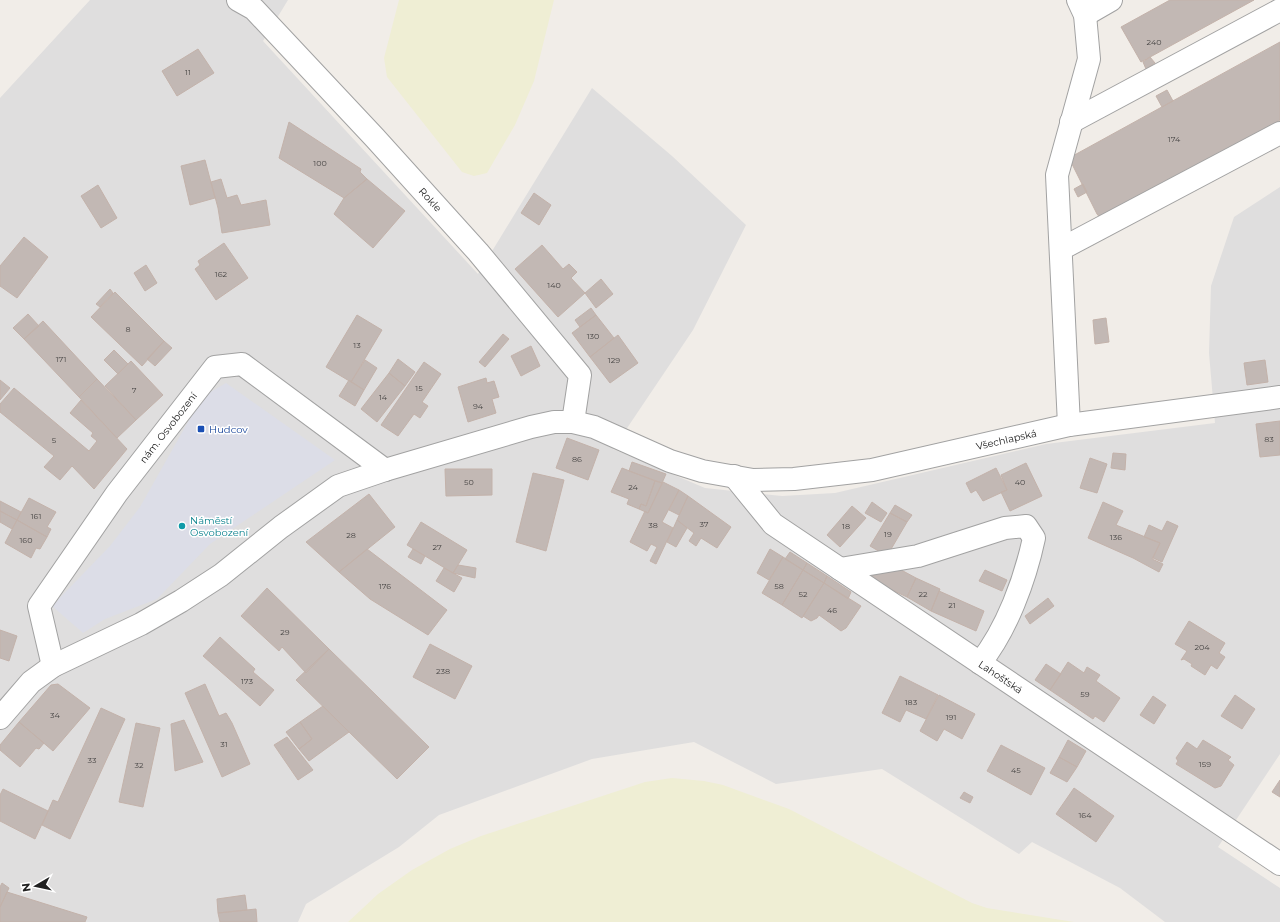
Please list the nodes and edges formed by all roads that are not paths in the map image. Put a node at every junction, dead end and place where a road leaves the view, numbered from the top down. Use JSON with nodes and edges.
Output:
{"nodes":[{"id":1,"x":238,"y":0,"type":"edge"},
{"id":2,"x":1112,"y":0,"type":"edge"},
{"id":3,"x":1081,"y":7,"type":"edge"},
{"id":4,"x":1280,"y":10,"type":"edge"},
{"id":5,"x":1071,"y":122,"type":"junction"},
{"id":6,"x":1280,"y":132,"type":"edge"},
{"id":7,"x":1062,"y":249,"type":"junction"},
{"id":8,"x":1280,"y":397,"type":"edge"},
{"id":9,"x":573,"y":422,"type":"junction"},
{"id":10,"x":1069,"y":425,"type":"junction"},
{"id":11,"x":385,"y":470,"type":"junction"},
{"id":12,"x":734,"y":476,"type":"junction"},
{"id":13,"x":840,"y":569,"type":"junction"},
{"id":14,"x":980,"y":663,"type":"junction"},
{"id":15,"x":53,"y":666,"type":"junction"},
{"id":16,"x":0,"y":718,"type":"edge"},
{"id":17,"x":1280,"y":864,"type":"edge"}],
"edges":[{"from":1,"to":9,"type":"street","name":"Rokle"},
{"from":2,"to":3,"type":"street"},
{"from":3,"to":5,"type":"street"},
{"from":4,"to":5,"type":"street"},
{"from":5,"to":7,"type":"street"},
{"from":6,"to":7,"type":"street"},
{"from":7,"to":10,"type":"street"},
{"from":8,"to":10,"type":"street","name":"Všechlapská"},
{"from":9,"to":11,"type":"street","name":"Všechlapská"},
{"from":9,"to":12,"type":"street","name":"Všechlapská"},
{"from":10,"to":12,"type":"street","name":"Všechlapská"},
{"from":11,"to":15,"type":"street","name":"Všechlapská"},
{"from":11,"to":15,"type":"street","name":"nám. Osvobození"},
{"from":12,"to":13,"type":"street","name":"Lahošťská"},
{"from":13,"to":14,"type":"street","name":"Lahošťská"},
{"from":13,"to":14,"type":"street"},
{"from":14,"to":17,"type":"street","name":"Lahošťská"},
{"from":15,"to":16,"type":"street","name":"Všechlapská"}]}
